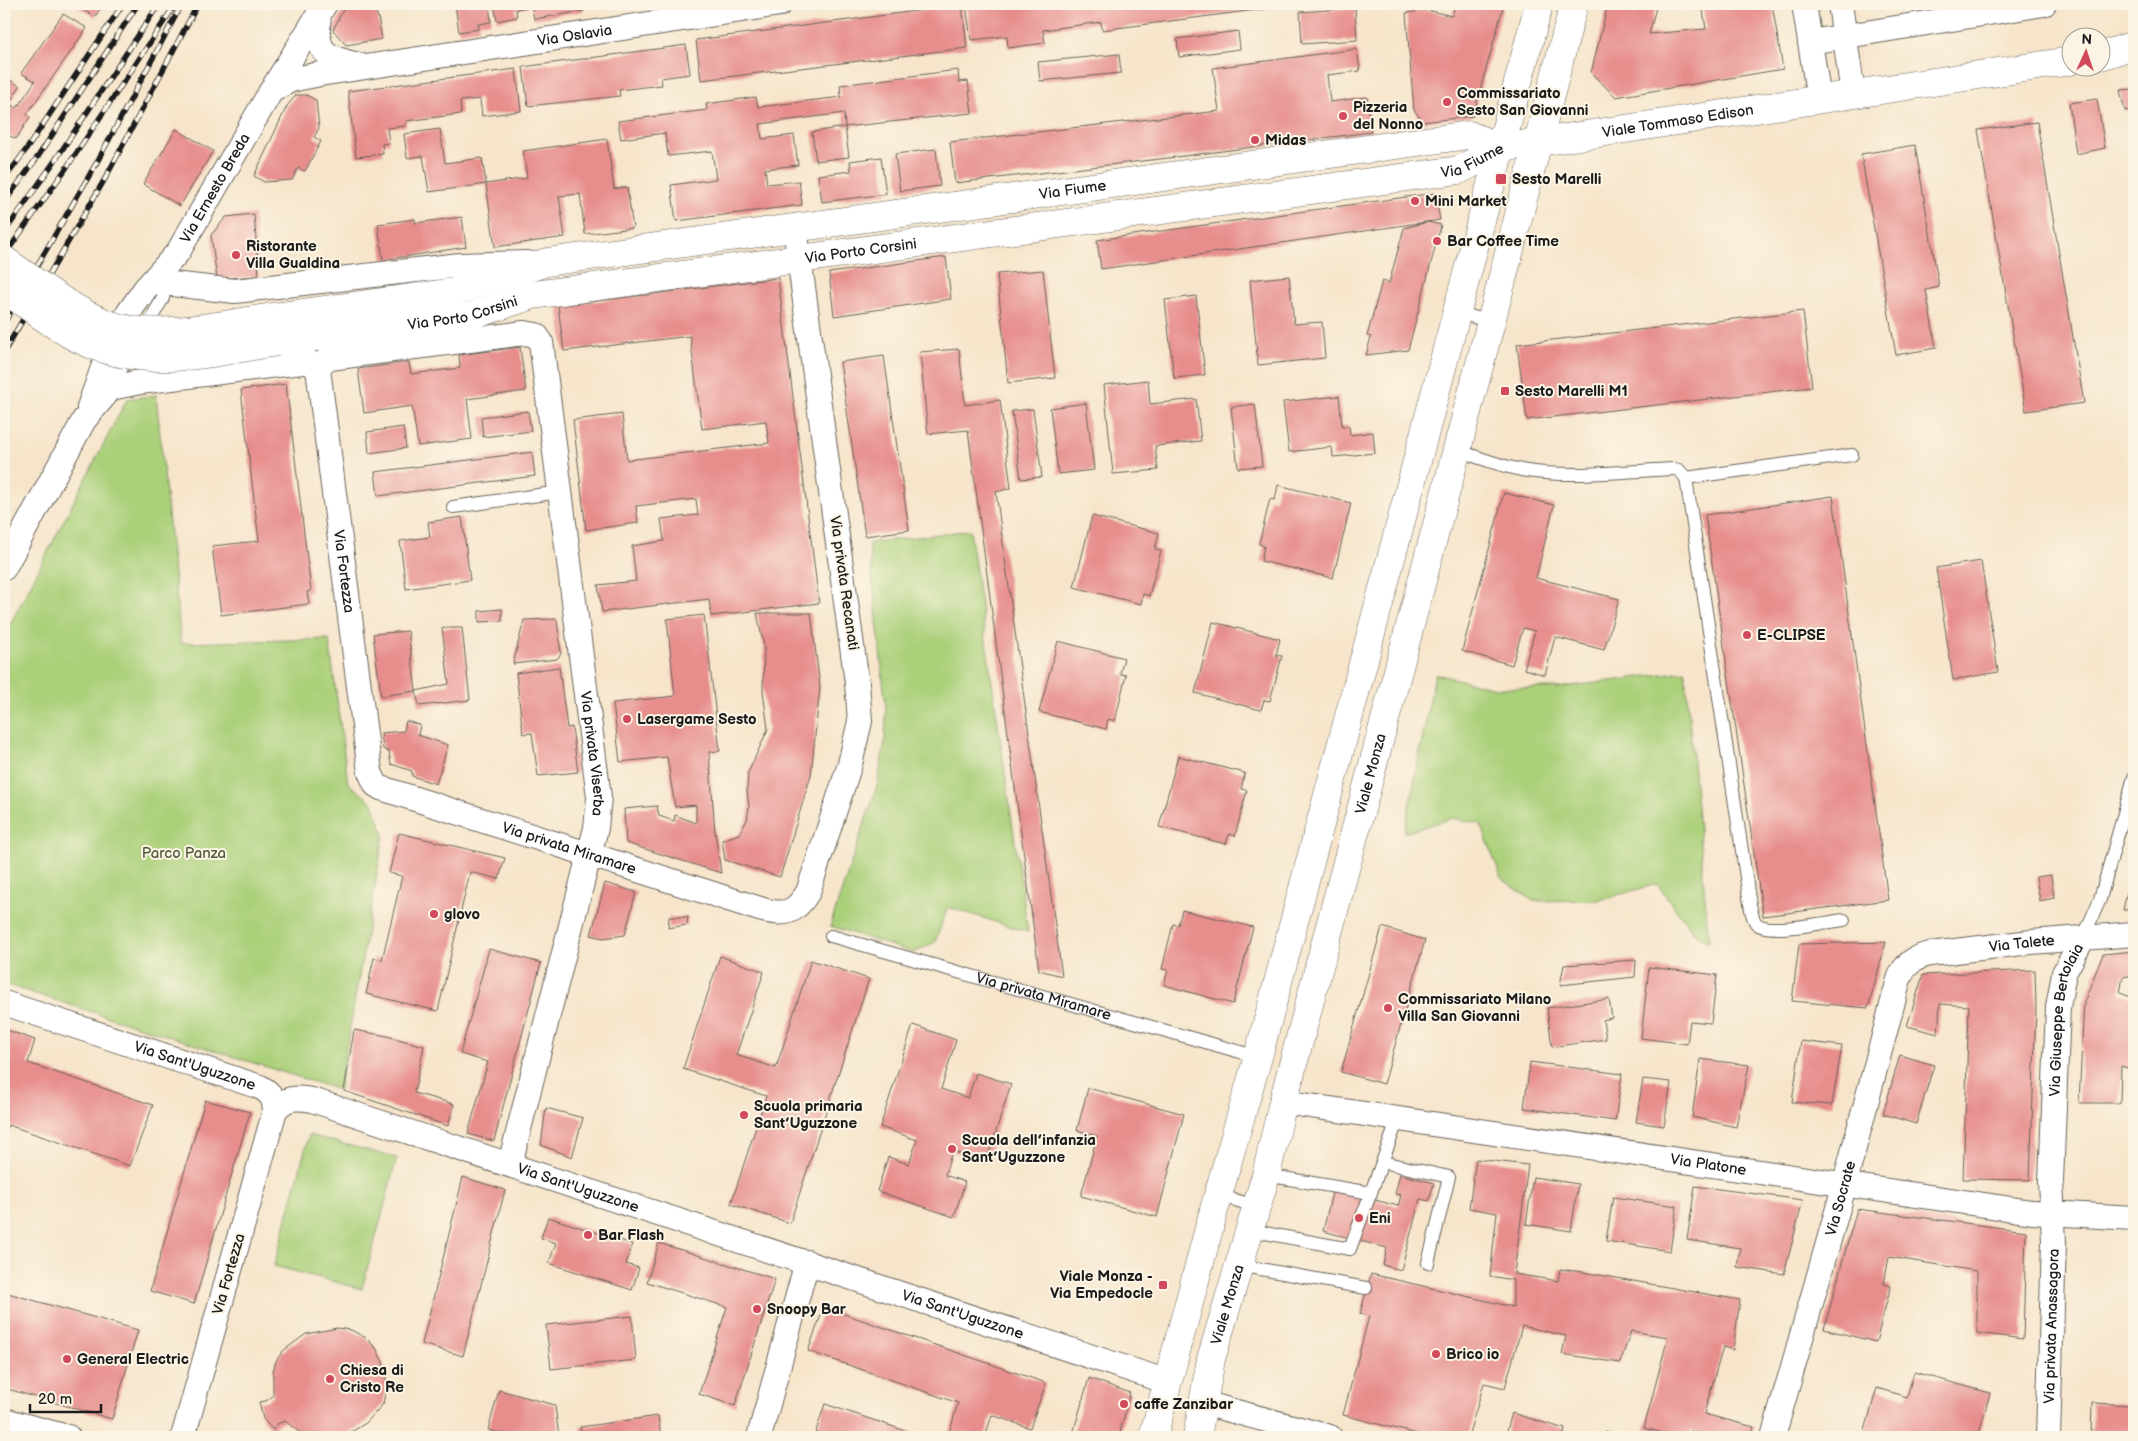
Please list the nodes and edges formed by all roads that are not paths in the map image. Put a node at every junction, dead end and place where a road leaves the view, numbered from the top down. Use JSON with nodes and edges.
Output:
{"nodes":[{"id":1,"x":780,"y":4,"type":"edge"},
{"id":2,"x":1539,"y":4,"type":"edge"},
{"id":3,"x":1574,"y":4,"type":"edge"},
{"id":4,"x":1804,"y":4,"type":"edge"},
{"id":5,"x":1840,"y":4,"type":"edge"},
{"id":6,"x":2044,"y":4,"type":"edge"},
{"id":7,"x":322,"y":9,"type":"edge"},
{"id":8,"x":1844,"y":36,"type":"junction"},
{"id":9,"x":1810,"y":42,"type":"junction"},
{"id":10,"x":2134,"y":45,"type":"edge"},
{"id":11,"x":2134,"y":52,"type":"edge"},
{"id":12,"x":2110,"y":53,"type":"edge"},
{"id":13,"x":2110,"y":55,"type":"edge"},
{"id":14,"x":2060,"y":63,"type":"edge"},
{"id":15,"x":369,"y":67,"type":"junction"},
{"id":16,"x":271,"y":90,"type":"junction"},
{"id":17,"x":1853,"y":94,"type":"junction"},
{"id":18,"x":1819,"y":99,"type":"junction"},
{"id":19,"x":1537,"y":143,"type":"junction"},
{"id":20,"x":1500,"y":148,"type":"junction"},
{"id":21,"x":1215,"y":170,"type":"junction"},
{"id":22,"x":1219,"y":202,"type":"junction"},
{"id":23,"x":935,"y":209,"type":"joint"},
{"id":24,"x":795,"y":228,"type":"junction"},
{"id":25,"x":935,"y":241,"type":"joint"},
{"id":26,"x":799,"y":259,"type":"junction"},
{"id":27,"x":4,"y":260,"type":"edge"},
{"id":28,"x":547,"y":262,"type":"junction"},
{"id":29,"x":160,"y":282,"type":"junction"},
{"id":30,"x":4,"y":289,"type":"edge"},
{"id":31,"x":1456,"y":312,"type":"junction"},
{"id":32,"x":127,"y":315,"type":"dead end"},
{"id":33,"x":152,"y":317,"type":"dead end"},
{"id":34,"x":275,"y":330,"type":"junction"},
{"id":35,"x":1489,"y":331,"type":"junction"},
{"id":36,"x":536,"y":335,"type":"joint"},
{"id":37,"x":318,"y":369,"type":"junction"},
{"id":38,"x":1457,"y":450,"type":"junction"},
{"id":39,"x":1852,"y":456,"type":"dead end"},
{"id":40,"x":1686,"y":478,"type":"junction"},
{"id":41,"x":560,"y":492,"type":"junction"},
{"id":42,"x":453,"y":507,"type":"dead end"},
{"id":43,"x":4,"y":568,"type":"edge"},
{"id":44,"x":370,"y":772,"type":"joint"},
{"id":45,"x":2134,"y":777,"type":"edge"},
{"id":46,"x":588,"y":853,"type":"junction"},
{"id":47,"x":776,"y":913,"type":"joint"},
{"id":48,"x":1844,"y":920,"type":"dead end"},
{"id":49,"x":2134,"y":934,"type":"edge"},
{"id":50,"x":831,"y":936,"type":"dead end"},
{"id":51,"x":2082,"y":938,"type":"junction"},
{"id":52,"x":1910,"y":962,"type":"joint"},
{"id":53,"x":4,"y":1003,"type":"edge"},
{"id":54,"x":1258,"y":1057,"type":"junction"},
{"id":55,"x":1283,"y":1102,"type":"junction"},
{"id":56,"x":275,"y":1110,"type":"junction"},
{"id":57,"x":1398,"y":1119,"type":"junction"},
{"id":58,"x":1382,"y":1162,"type":"junction"},
{"id":59,"x":510,"y":1164,"type":"junction"},
{"id":60,"x":1266,"y":1175,"type":"junction"},
{"id":61,"x":1844,"y":1185,"type":"junction"},
{"id":62,"x":1371,"y":1193,"type":"junction"},
{"id":63,"x":1218,"y":1195,"type":"junction"},
{"id":64,"x":2052,"y":1214,"type":"junction"},
{"id":65,"x":1252,"y":1218,"type":"junction"},
{"id":66,"x":2134,"y":1218,"type":"edge"},
{"id":67,"x":807,"y":1262,"type":"junction"},
{"id":68,"x":1428,"y":1263,"type":"dead end"},
{"id":69,"x":1238,"y":1265,"type":"junction"},
{"id":70,"x":1366,"y":1288,"type":"dead end"},
{"id":71,"x":1168,"y":1382,"type":"junction"},
{"id":72,"x":1203,"y":1403,"type":"junction"},
{"id":73,"x":4,"y":1420,"type":"edge"},
{"id":74,"x":68,"y":1437,"type":"edge"},
{"id":75,"x":183,"y":1437,"type":"edge"},
{"id":76,"x":759,"y":1437,"type":"edge"},
{"id":77,"x":1153,"y":1437,"type":"edge"},
{"id":78,"x":1197,"y":1437,"type":"edge"},
{"id":79,"x":1330,"y":1437,"type":"edge"},
{"id":80,"x":1773,"y":1437,"type":"edge"},
{"id":81,"x":2048,"y":1437,"type":"edge"}],
"edges":[{"from":1,"to":15,"type":"street","name":"Via Oslavia"},
{"from":2,"to":20,"type":"street"},
{"from":3,"to":19,"type":"street","name":"Viale Monza"},
{"from":4,"to":9,"type":"street"},
{"from":5,"to":8,"type":"street"},
{"from":6,"to":8,"type":"street"},
{"from":7,"to":15,"type":"street","name":"Via Oslavia"},
{"from":7,"to":16,"type":"street","name":"Via Ernesto Breda"},
{"from":8,"to":9,"type":"street"},
{"from":8,"to":17,"type":"street"},
{"from":9,"to":18,"type":"street"},
{"from":10,"to":12,"type":"street"},
{"from":11,"to":13,"type":"street"},
{"from":14,"to":17,"type":"street","name":"Viale Tommaso Edison"},
{"from":15,"to":16,"type":"street","name":"Via Oslavia"},
{"from":16,"to":29,"type":"street","name":"Via Ernesto Breda"},
{"from":17,"to":18,"type":"street","name":"Viale Tommaso Edison"},
{"from":18,"to":19,"type":"street","name":"Viale Tommaso Edison"},
{"from":19,"to":20,"type":"street","name":"Viale Tommaso Edison"},
{"from":19,"to":35,"type":"street","name":"Viale Monza"},
{"from":20,"to":21,"type":"street","name":"Via Fiume"},
{"from":20,"to":22,"type":"street","name":"Via Fiume"},
{"from":20,"to":31,"type":"street"},
{"from":21,"to":22,"type":"lane"},
{"from":21,"to":23,"type":"street","name":"Via Fiume"},
{"from":22,"to":25,"type":"street","name":"Via Fiume"},
{"from":23,"to":24,"type":"street","name":"Via Porto Corsini"},
{"from":24,"to":26,"type":"street","name":"Via privata Recanati"},
{"from":24,"to":28,"type":"street","name":"Via Porto Corsini"},
{"from":25,"to":26,"type":"street","name":"Via Porto Corsini"},
{"from":26,"to":34,"type":"street","name":"Via Porto Corsini"},
{"from":26,"to":47,"type":"street","name":"Via privata Recanati"},
{"from":27,"to":34,"type":"street","name":"Via Porto Corsini","bridge":true},
{"from":28,"to":29,"type":"street","name":"Via Porto Corsini"},
{"from":28,"to":34,"type":"street","name":"Via Porto Corsini"},
{"from":29,"to":32,"type":"street","name":"Via Ernesto Breda"},
{"from":29,"to":33,"type":"lane","name":"Via Ernesto Breda"},
{"from":30,"to":34,"type":"street","name":"Via Porto Corsini","bridge":true},
{"from":31,"to":35,"type":"lane"},
{"from":31,"to":54,"type":"street"},
{"from":35,"to":38,"type":"street","name":"Viale Monza"},
{"from":36,"to":37,"type":"street","name":"Via Porto Corsini"},
{"from":36,"to":41,"type":"street","name":"Via privata Viserba"},
{"from":37,"to":43,"type":"street"},
{"from":37,"to":44,"type":"street","name":"Via Fortezza"},
{"from":38,"to":40,"type":"lane"},
{"from":38,"to":55,"type":"street","name":"Viale Monza"},
{"from":39,"to":40,"type":"lane"},
{"from":40,"to":48,"type":"lane"},
{"from":41,"to":42,"type":"lane"},
{"from":41,"to":46,"type":"street","name":"Via privata Viserba"},
{"from":44,"to":46,"type":"street","name":"Via privata Miramare"},
{"from":45,"to":51,"type":"lane","name":"Via Giuseppe Bertolaia"},
{"from":46,"to":47,"type":"street","name":"Via privata Miramare"},
{"from":46,"to":59,"type":"street","name":"Via privata Viserba"},
{"from":49,"to":51,"type":"street","name":"Via Talete"},
{"from":50,"to":54,"type":"lane","name":"Via privata Miramare"},
{"from":51,"to":52,"type":"street","name":"Via Talete"},
{"from":51,"to":64,"type":"street","name":"Via Giuseppe Bertolaia"},
{"from":52,"to":61,"type":"street","name":"Via Socrate"},
{"from":53,"to":56,"type":"street","name":"Via Sant'Uguzzone"},
{"from":54,"to":63,"type":"street"},
{"from":55,"to":57,"type":"street","name":"Via Platone"},
{"from":55,"to":60,"type":"street","name":"Viale Monza"},
{"from":56,"to":59,"type":"street","name":"Via Sant'Uguzzone"},
{"from":56,"to":75,"type":"street","name":"Via Fortezza"},
{"from":57,"to":58,"type":"lane"},
{"from":57,"to":61,"type":"street","name":"Via Platone"},
{"from":58,"to":62,"type":"lane"},
{"from":58,"to":68,"type":"lane"},
{"from":59,"to":67,"type":"street","name":"Via Sant'Uguzzone"},
{"from":60,"to":62,"type":"lane"},
{"from":60,"to":65,"type":"street","name":"Viale Monza"},
{"from":61,"to":64,"type":"street","name":"Via Platone"},
{"from":61,"to":80,"type":"street","name":"Via Socrate"},
{"from":62,"to":65,"type":"lane"},
{"from":63,"to":65,"type":"lane"},
{"from":63,"to":71,"type":"street"},
{"from":64,"to":66,"type":"street","name":"Via Platone"},
{"from":64,"to":81,"type":"street","name":"Via privata Anassagora"},
{"from":65,"to":69,"type":"street","name":"Viale Monza"},
{"from":67,"to":71,"type":"street","name":"Via Sant'Uguzzone"},
{"from":67,"to":76,"type":"street"},
{"from":69,"to":70,"type":"lane"},
{"from":69,"to":72,"type":"street","name":"Viale Monza"},
{"from":71,"to":72,"type":"street"},
{"from":71,"to":77,"type":"street"},
{"from":72,"to":78,"type":"street","name":"Viale Monza"},
{"from":72,"to":79,"type":"street"},
{"from":73,"to":74,"type":"street"}]}
